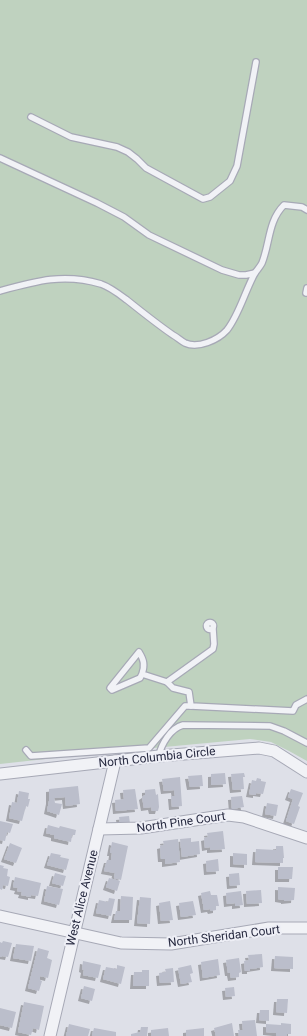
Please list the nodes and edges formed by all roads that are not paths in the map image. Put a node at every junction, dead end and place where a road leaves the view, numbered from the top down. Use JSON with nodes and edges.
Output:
{"nodes":[{"id":1,"x":256,"y":62,"type":"dead end"},
{"id":2,"x":31,"y":117,"type":"dead end"},
{"id":3,"x":0,"y":158,"type":"edge"},
{"id":4,"x":307,"y":210,"type":"edge"},
{"id":5,"x":255,"y":273,"type":"junction"},
{"id":6,"x":0,"y":291,"type":"edge"},
{"id":7,"x":213,"y":630,"type":"dead end"},
{"id":8,"x":142,"y":674,"type":"junction"},
{"id":9,"x":167,"y":682,"type":"junction"},
{"id":10,"x":307,"y":699,"type":"edge"},
{"id":11,"x":191,"y":706,"type":"junction"},
{"id":12,"x":307,"y":742,"type":"edge"},
{"id":13,"x":26,"y":750,"type":"dead end"},
{"id":14,"x":159,"y":756,"type":"junction"},
{"id":15,"x":114,"y":761,"type":"junction"},
{"id":16,"x":307,"y":772,"type":"edge"},
{"id":17,"x":0,"y":774,"type":"edge"},
{"id":18,"x":99,"y":828,"type":"junction"},
{"id":19,"x":307,"y":838,"type":"edge"},
{"id":20,"x":0,"y":916,"type":"edge"},
{"id":21,"x":307,"y":928,"type":"edge"},
{"id":22,"x":73,"y":933,"type":"junction"},
{"id":23,"x":50,"y":1036,"type":"edge"}],
"edges":[{"from":1,"to":2,"type":"lane"},
{"from":3,"to":5,"type":"lane"},
{"from":4,"to":5,"type":"lane"},
{"from":5,"to":6,"type":"lane"},
{"from":7,"to":9,"type":"lane"},
{"from":8,"to":8,"type":"lane"},
{"from":8,"to":9,"type":"lane"},
{"from":9,"to":11,"type":"lane"},
{"from":10,"to":11,"type":"lane"},
{"from":11,"to":13,"type":"lane"},
{"from":12,"to":14,"type":"lane"},
{"from":14,"to":15,"type":"street","name":"North Columbia Circle"},
{"from":14,"to":16,"type":"street","name":"North Columbia Circle"},
{"from":15,"to":17,"type":"street","name":"North Columbia Circle"},
{"from":15,"to":18,"type":"street","name":"West Alice Avenue"},
{"from":18,"to":19,"type":"street","name":"North Pine Court"},
{"from":18,"to":22,"type":"street","name":"West Alice Avenue"},
{"from":20,"to":22,"type":"street","name":"North Sheridan Court"},
{"from":21,"to":22,"type":"street","name":"North Sheridan Court"},
{"from":22,"to":23,"type":"street","name":"West Alice Avenue"}]}
